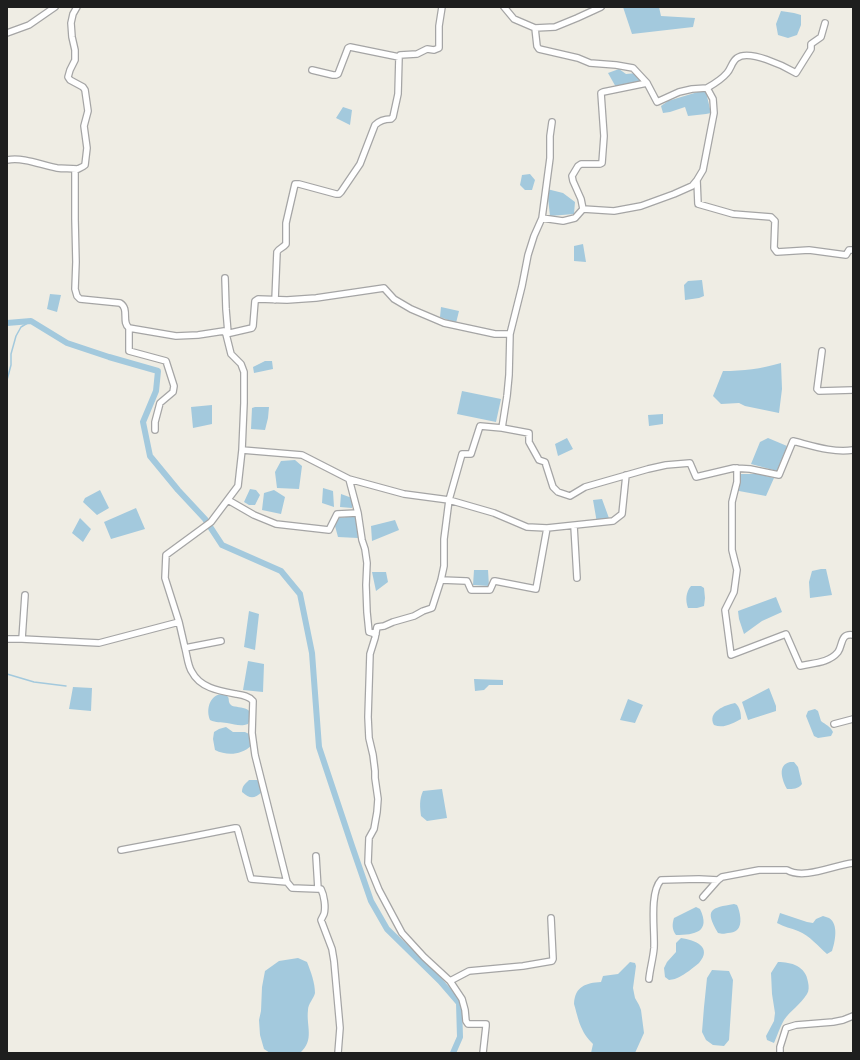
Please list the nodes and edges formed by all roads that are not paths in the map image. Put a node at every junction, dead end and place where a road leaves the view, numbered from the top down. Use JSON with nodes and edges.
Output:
{"nodes":[{"id":1,"x":55,"y":7,"type":"edge"},
{"id":2,"x":77,"y":7,"type":"edge"},
{"id":3,"x":442,"y":7,"type":"edge"},
{"id":4,"x":504,"y":7,"type":"edge"},
{"id":5,"x":601,"y":7,"type":"edge"},
{"id":6,"x":825,"y":23,"type":"dead end"},
{"id":7,"x":535,"y":28,"type":"junction"},
{"id":8,"x":7,"y":33,"type":"edge"},
{"id":9,"x":399,"y":57,"type":"junction"},
{"id":10,"x":312,"y":70,"type":"dead end"},
{"id":11,"x":648,"y":83,"type":"junction"},
{"id":12,"x":707,"y":88,"type":"junction"},
{"id":13,"x":552,"y":122,"type":"dead end"},
{"id":14,"x":7,"y":160,"type":"edge"},
{"id":15,"x":77,"y":169,"type":"junction"},
{"id":16,"x":697,"y":180,"type":"junction"},
{"id":17,"x":583,"y":209,"type":"junction"},
{"id":18,"x":542,"y":218,"type":"junction"},
{"id":19,"x":853,"y":250,"type":"edge"},
{"id":20,"x":226,"y":278,"type":"dead end"},
{"id":21,"x":275,"y":300,"type":"junction"},
{"id":22,"x":129,"y":328,"type":"junction"},
{"id":23,"x":227,"y":334,"type":"junction"},
{"id":24,"x":510,"y":334,"type":"junction"},
{"id":25,"x":822,"y":351,"type":"dead end"},
{"id":26,"x":853,"y":390,"type":"edge"},
{"id":27,"x":502,"y":428,"type":"junction"},
{"id":28,"x":155,"y":430,"type":"dead end"},
{"id":29,"x":242,"y":450,"type":"junction"},
{"id":30,"x":853,"y":450,"type":"edge"},
{"id":31,"x":738,"y":468,"type":"junction"},
{"id":32,"x":626,"y":476,"type":"junction"},
{"id":33,"x":349,"y":479,"type":"junction"},
{"id":34,"x":228,"y":500,"type":"junction"},
{"id":35,"x":449,"y":500,"type":"junction"},
{"id":36,"x":358,"y":513,"type":"junction"},
{"id":37,"x":574,"y":526,"type":"junction"},
{"id":38,"x":548,"y":528,"type":"junction"},
{"id":39,"x":577,"y":578,"type":"dead end"},
{"id":40,"x":441,"y":580,"type":"junction"},
{"id":41,"x":25,"y":595,"type":"dead end"},
{"id":42,"x":179,"y":622,"type":"junction"},
{"id":43,"x":376,"y":634,"type":"junction"},
{"id":44,"x":853,"y":635,"type":"edge"},
{"id":45,"x":7,"y":639,"type":"edge"},
{"id":46,"x":22,"y":639,"type":"junction"},
{"id":47,"x":221,"y":641,"type":"dead end"},
{"id":48,"x":185,"y":648,"type":"junction"},
{"id":49,"x":853,"y":719,"type":"edge"},
{"id":50,"x":834,"y":724,"type":"dead end"},
{"id":51,"x":121,"y":850,"type":"dead end"},
{"id":52,"x":316,"y":856,"type":"dead end"},
{"id":53,"x":853,"y":863,"type":"edge"},
{"id":54,"x":718,"y":880,"type":"junction"},
{"id":55,"x":287,"y":882,"type":"junction"},
{"id":56,"x":318,"y":888,"type":"junction"},
{"id":57,"x":704,"y":897,"type":"dead end"},
{"id":58,"x":551,"y":918,"type":"dead end"},
{"id":59,"x":649,"y":979,"type":"dead end"},
{"id":60,"x":450,"y":981,"type":"junction"},
{"id":61,"x":853,"y":1016,"type":"edge"},
{"id":62,"x":338,"y":1053,"type":"edge"},
{"id":63,"x":483,"y":1053,"type":"edge"},
{"id":64,"x":780,"y":1053,"type":"edge"}],
"edges":[{"from":1,"to":8,"type":"street"},
{"from":2,"to":15,"type":"street"},
{"from":3,"to":9,"type":"street"},
{"from":4,"to":7,"type":"street"},
{"from":5,"to":7,"type":"street"},
{"from":6,"to":12,"type":"street"},
{"from":7,"to":11,"type":"street"},
{"from":9,"to":10,"type":"street"},
{"from":9,"to":21,"type":"street"},
{"from":11,"to":12,"type":"street"},
{"from":11,"to":17,"type":"street"},
{"from":12,"to":16,"type":"street"},
{"from":13,"to":18,"type":"street"},
{"from":14,"to":15,"type":"street"},
{"from":15,"to":22,"type":"street"},
{"from":16,"to":17,"type":"street"},
{"from":16,"to":19,"type":"street"},
{"from":17,"to":18,"type":"street"},
{"from":18,"to":24,"type":"street"},
{"from":20,"to":23,"type":"street"},
{"from":21,"to":23,"type":"street"},
{"from":21,"to":24,"type":"street"},
{"from":22,"to":23,"type":"street"},
{"from":22,"to":28,"type":"street"},
{"from":23,"to":29,"type":"street"},
{"from":24,"to":27,"type":"street"},
{"from":25,"to":26,"type":"street"},
{"from":27,"to":32,"type":"street"},
{"from":27,"to":35,"type":"street"},
{"from":29,"to":33,"type":"street"},
{"from":29,"to":34,"type":"street"},
{"from":30,"to":31,"type":"street"},
{"from":31,"to":32,"type":"street"},
{"from":31,"to":44,"type":"street"},
{"from":32,"to":37,"type":"street"},
{"from":33,"to":35,"type":"street"},
{"from":33,"to":36,"type":"street"},
{"from":34,"to":36,"type":"street"},
{"from":34,"to":42,"type":"street"},
{"from":35,"to":38,"type":"street"},
{"from":35,"to":40,"type":"street"},
{"from":36,"to":43,"type":"street"},
{"from":37,"to":38,"type":"street"},
{"from":37,"to":39,"type":"street"},
{"from":38,"to":40,"type":"street"},
{"from":40,"to":43,"type":"street"},
{"from":41,"to":46,"type":"street"},
{"from":42,"to":46,"type":"street"},
{"from":42,"to":48,"type":"street"},
{"from":43,"to":60,"type":"street"},
{"from":45,"to":46,"type":"street"},
{"from":47,"to":48,"type":"street"},
{"from":48,"to":55,"type":"street"},
{"from":49,"to":50,"type":"street"},
{"from":51,"to":55,"type":"street"},
{"from":52,"to":56,"type":"street"},
{"from":53,"to":54,"type":"street"},
{"from":54,"to":57,"type":"street"},
{"from":54,"to":59,"type":"street"},
{"from":55,"to":56,"type":"street"},
{"from":56,"to":62,"type":"street"},
{"from":58,"to":60,"type":"street"},
{"from":60,"to":63,"type":"street"},
{"from":61,"to":64,"type":"street"}]}
